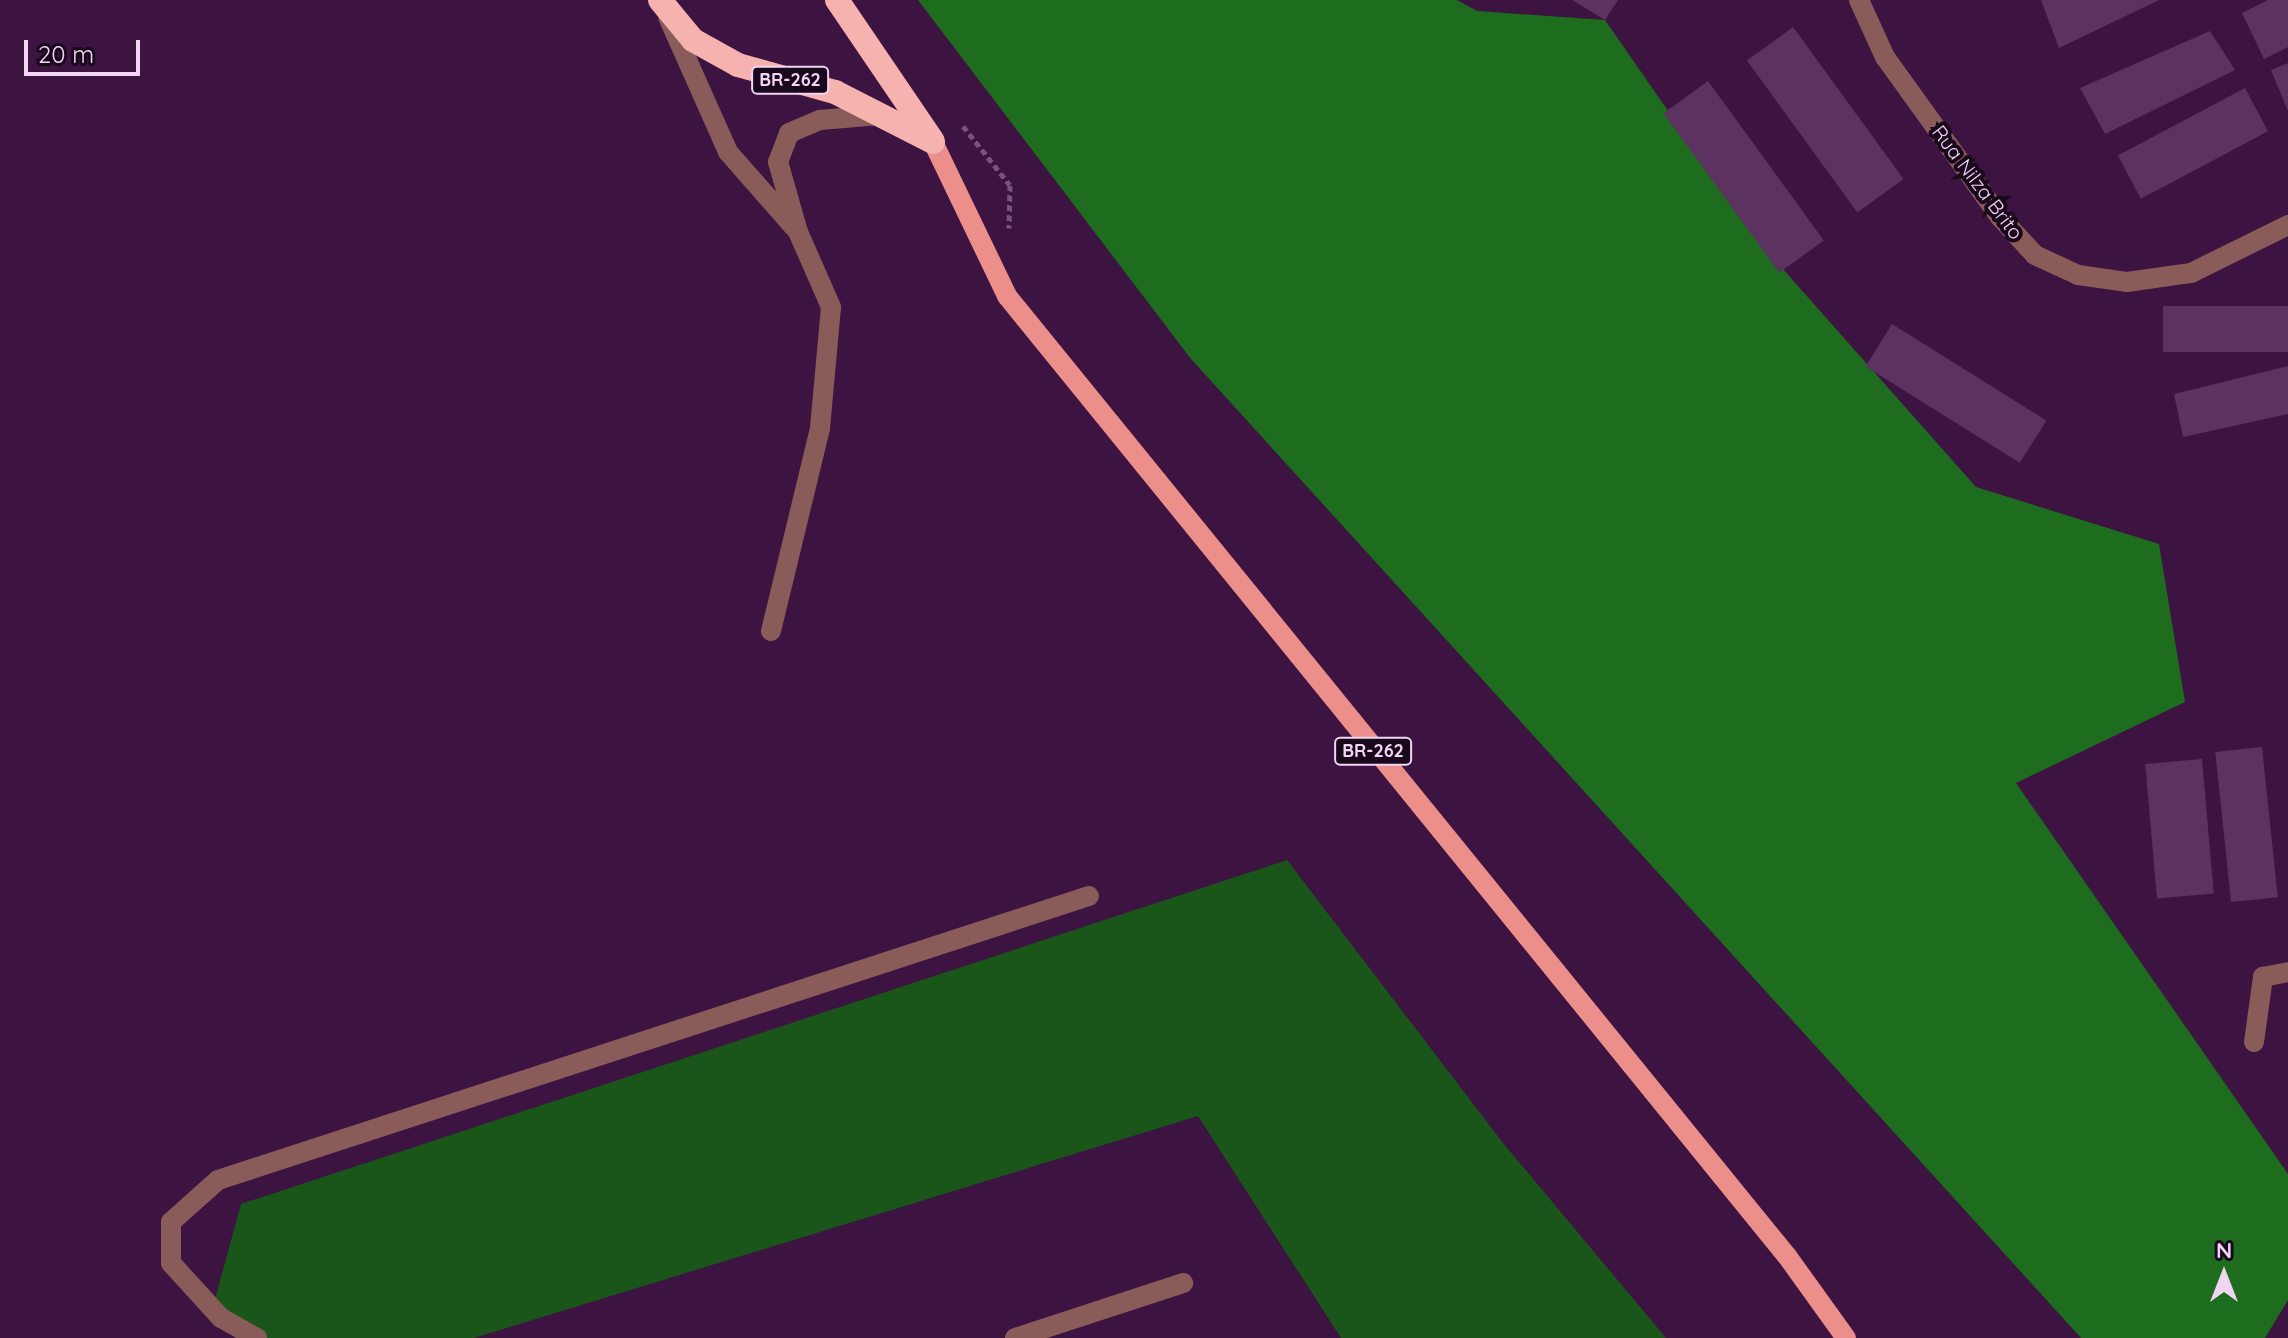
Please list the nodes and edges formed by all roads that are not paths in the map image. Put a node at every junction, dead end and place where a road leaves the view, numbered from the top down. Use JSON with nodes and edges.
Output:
{"nodes":[{"id":1,"x":837,"y":0,"type":"edge"},
{"id":2,"x":1859,"y":0,"type":"edge"},
{"id":3,"x":660,"y":1,"type":"edge"},
{"id":4,"x":880,"y":115,"type":"junction"},
{"id":5,"x":933,"y":142,"type":"junction"},
{"id":6,"x":2288,"y":225,"type":"edge"},
{"id":7,"x":798,"y":232,"type":"junction"},
{"id":8,"x":771,"y":631,"type":"dead end"},
{"id":9,"x":1089,"y":896,"type":"dead end"},
{"id":10,"x":2288,"y":972,"type":"edge"},
{"id":11,"x":2254,"y":1042,"type":"dead end"},
{"id":12,"x":1183,"y":1283,"type":"dead end"},
{"id":13,"x":257,"y":1338,"type":"edge"},
{"id":14,"x":1015,"y":1338,"type":"edge"},
{"id":15,"x":1846,"y":1338,"type":"edge"}],
"edges":[{"from":1,"to":5,"type":"highway","number":"BR-262"},
{"from":2,"to":6,"type":"street","name":"Rua Nilza Brito"},
{"from":3,"to":4,"type":"highway","number":"BR-262"},
{"from":3,"to":7,"type":"street"},
{"from":4,"to":5,"type":"highway","number":"BR-262"},
{"from":4,"to":7,"type":"street"},
{"from":5,"to":15,"type":"main road","number":"BR-262"},
{"from":7,"to":8,"type":"street"},
{"from":9,"to":13,"type":"street"},
{"from":10,"to":11,"type":"street"},
{"from":12,"to":14,"type":"street"}]}
